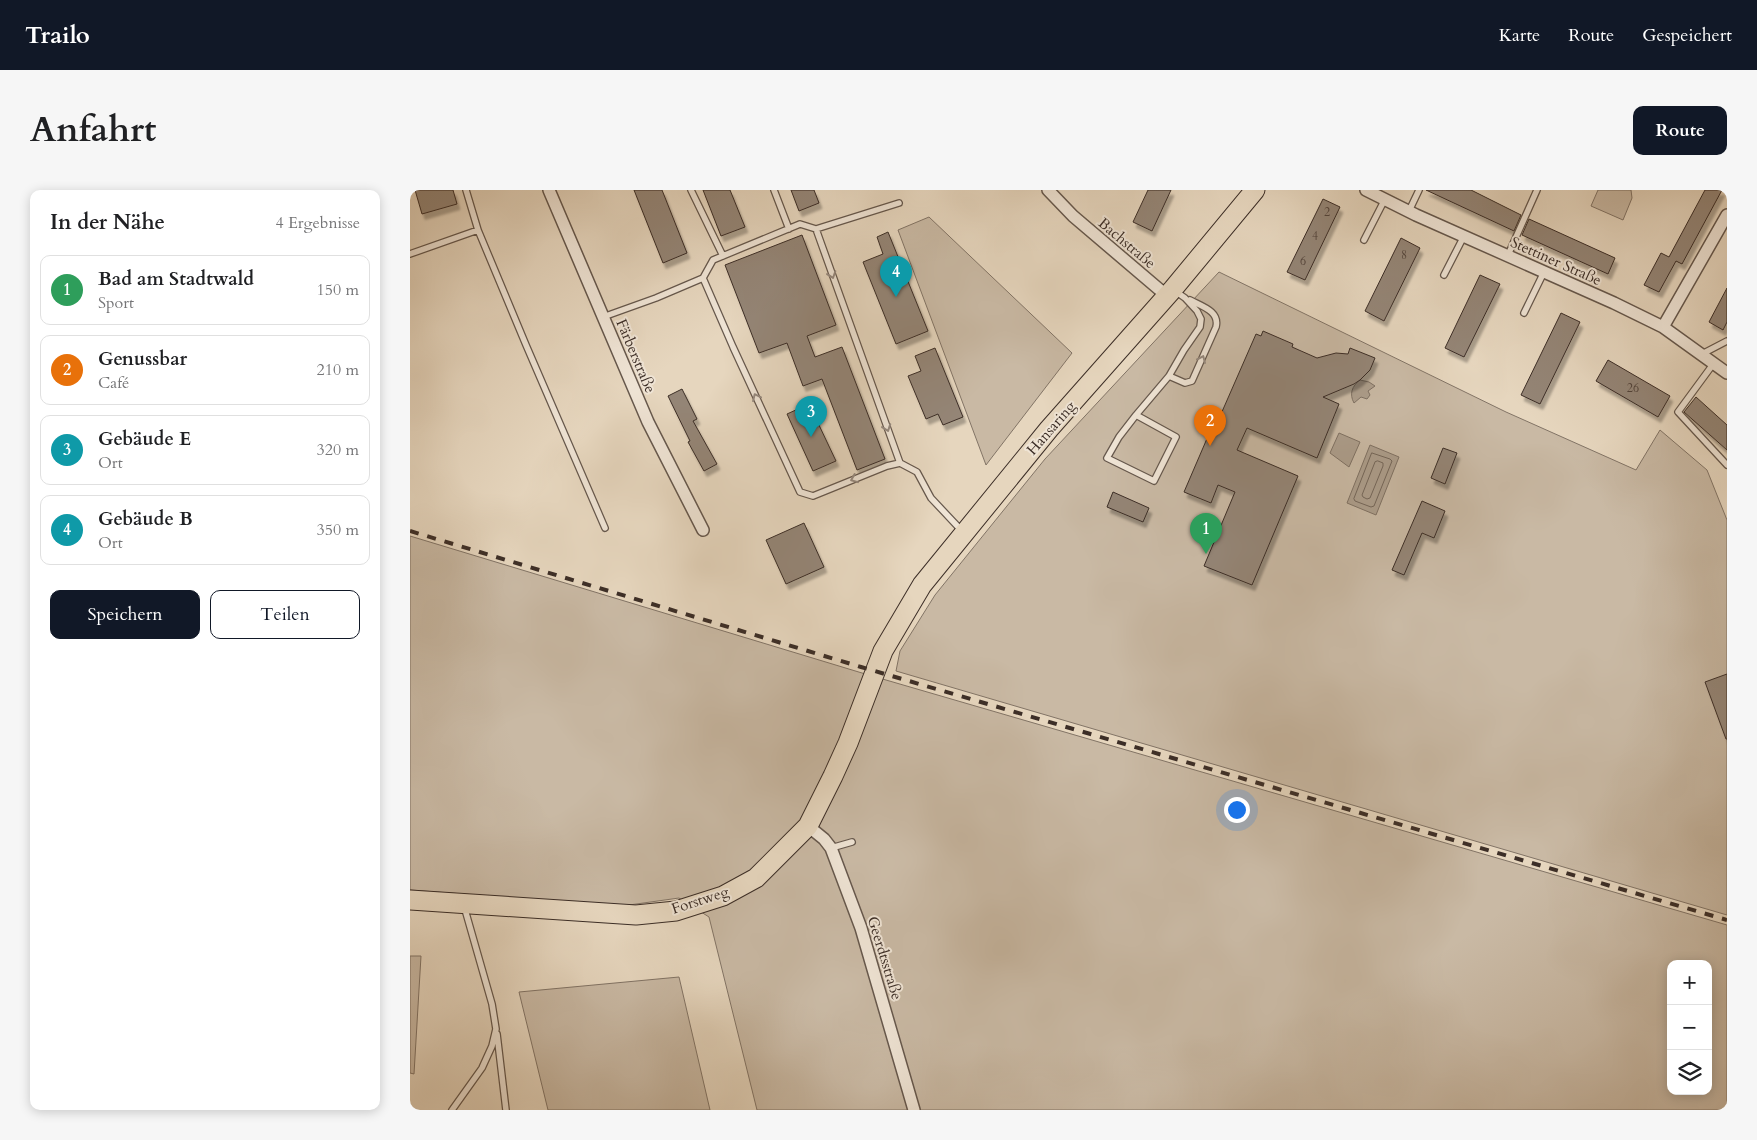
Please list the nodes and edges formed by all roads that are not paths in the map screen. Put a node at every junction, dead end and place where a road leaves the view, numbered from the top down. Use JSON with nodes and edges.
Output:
{"nodes":[{"id":1,"x":466,"y":190,"type":"edge"},
{"id":2,"x":549,"y":190,"type":"edge"},
{"id":3,"x":691,"y":190,"type":"edge"},
{"id":4,"x":774,"y":190,"type":"edge"},
{"id":5,"x":1048,"y":190,"type":"edge"},
{"id":6,"x":1255,"y":190,"type":"edge"},
{"id":7,"x":1366,"y":190,"type":"edge"},
{"id":8,"x":1419,"y":190,"type":"edge"},
{"id":9,"x":1537,"y":190,"type":"edge"},
{"id":10,"x":1385,"y":199,"type":"junction"},
{"id":11,"x":899,"y":203,"type":"dead end"},
{"id":12,"x":1409,"y":211,"type":"junction"},
{"id":13,"x":1727,"y":214,"type":"edge"},
{"id":14,"x":789,"y":229,"type":"junction"},
{"id":15,"x":816,"y":229,"type":"junction"},
{"id":16,"x":478,"y":230,"type":"junction"},
{"id":17,"x":1464,"y":236,"type":"junction"},
{"id":18,"x":1364,"y":240,"type":"dead end"},
{"id":19,"x":410,"y":254,"type":"edge"},
{"id":20,"x":722,"y":256,"type":"junction"},
{"id":21,"x":1508,"y":256,"type":"junction"},
{"id":22,"x":1544,"y":272,"type":"junction"},
{"id":23,"x":1444,"y":275,"type":"dead end"},
{"id":24,"x":703,"y":278,"type":"junction"},
{"id":25,"x":1175,"y":295,"type":"junction"},
{"id":26,"x":1524,"y":313,"type":"dead end"},
{"id":27,"x":603,"y":317,"type":"junction"},
{"id":28,"x":1663,"y":327,"type":"junction"},
{"id":29,"x":1727,"y":341,"type":"edge"},
{"id":30,"x":1702,"y":354,"type":"junction"},
{"id":31,"x":1714,"y":363,"type":"junction"},
{"id":32,"x":1727,"y":372,"type":"edge"},
{"id":33,"x":1170,"y":376,"type":"junction"},
{"id":34,"x":1136,"y":415,"type":"junction"},
{"id":35,"x":900,"y":463,"type":"junction"},
{"id":36,"x":1727,"y":465,"type":"edge"},
{"id":37,"x":605,"y":528,"type":"dead end"},
{"id":38,"x":703,"y":530,"type":"dead end"},
{"id":39,"x":964,"y":533,"type":"junction"},
{"id":40,"x":871,"y":682,"type":"joint"},
{"id":41,"x":808,"y":826,"type":"junction"},
{"id":42,"x":852,"y":842,"type":"dead end"},
{"id":43,"x":831,"y":848,"type":"junction"},
{"id":44,"x":410,"y":900,"type":"edge"},
{"id":45,"x":464,"y":904,"type":"junction"},
{"id":46,"x":496,"y":1029,"type":"junction"},
{"id":47,"x":452,"y":1110,"type":"edge"},
{"id":48,"x":506,"y":1110,"type":"edge"},
{"id":49,"x":914,"y":1110,"type":"edge"}],
"edges":[{"from":1,"to":16,"type":"lane"},
{"from":2,"to":27,"type":"street","name":"Färberstraße"},
{"from":3,"to":20,"type":"lane"},
{"from":4,"to":14,"type":"lane"},
{"from":5,"to":25,"type":"street","name":"Bachstraße"},
{"from":6,"to":25,"type":"main road","name":"Hansaring"},
{"from":7,"to":10,"type":"street","name":"Stettiner Straße"},
{"from":8,"to":12,"type":"lane"},
{"from":9,"to":21,"type":"lane"},
{"from":10,"to":12,"type":"street","name":"Stettiner Straße"},
{"from":10,"to":18,"type":"lane"},
{"from":11,"to":15,"type":"lane"},
{"from":12,"to":17,"type":"street","name":"Stettiner Straße"},
{"from":13,"to":28,"type":"street"},
{"from":14,"to":15,"type":"lane"},
{"from":14,"to":20,"type":"lane"},
{"from":15,"to":35,"type":"lane","one_way":true},
{"from":16,"to":19,"type":"lane"},
{"from":16,"to":37,"type":"lane"},
{"from":17,"to":21,"type":"street","name":"Stettiner Straße"},
{"from":17,"to":23,"type":"lane"},
{"from":20,"to":24,"type":"lane"},
{"from":21,"to":22,"type":"street","name":"Stettiner Straße"},
{"from":22,"to":26,"type":"lane"},
{"from":22,"to":28,"type":"street","name":"Stettiner Straße"},
{"from":24,"to":27,"type":"lane"},
{"from":35,"to":24,"type":"lane","one_way":true},
{"from":25,"to":33,"type":"lane"},
{"from":33,"to":25,"type":"lane","one_way":true},
{"from":25,"to":39,"type":"main road","name":"Hansaring"},
{"from":27,"to":38,"type":"street","name":"Färberstraße"},
{"from":28,"to":30,"type":"street","name":"Stettiner Straße"},
{"from":29,"to":30,"type":"lane"},
{"from":30,"to":31,"type":"street","name":"Stettiner Straße"},
{"from":31,"to":32,"type":"street","name":"Stettiner Straße"},
{"from":31,"to":36,"type":"lane"},
{"from":33,"to":34,"type":"lane"},
{"from":34,"to":34,"type":"lane"},
{"from":35,"to":39,"type":"lane"},
{"from":39,"to":40,"type":"main road","name":"Hansaring"},
{"from":40,"to":41,"type":"main road","name":"Forstweg"},
{"from":41,"to":43,"type":"street","name":"Geerdtsstraße"},
{"from":41,"to":45,"type":"main road","name":"Forstweg"},
{"from":42,"to":43,"type":"lane"},
{"from":43,"to":49,"type":"street","name":"Geerdtsstraße"},
{"from":44,"to":45,"type":"main road","name":"Forstweg"},
{"from":45,"to":46,"type":"lane"},
{"from":46,"to":47,"type":"lane"},
{"from":46,"to":48,"type":"lane"}]}
